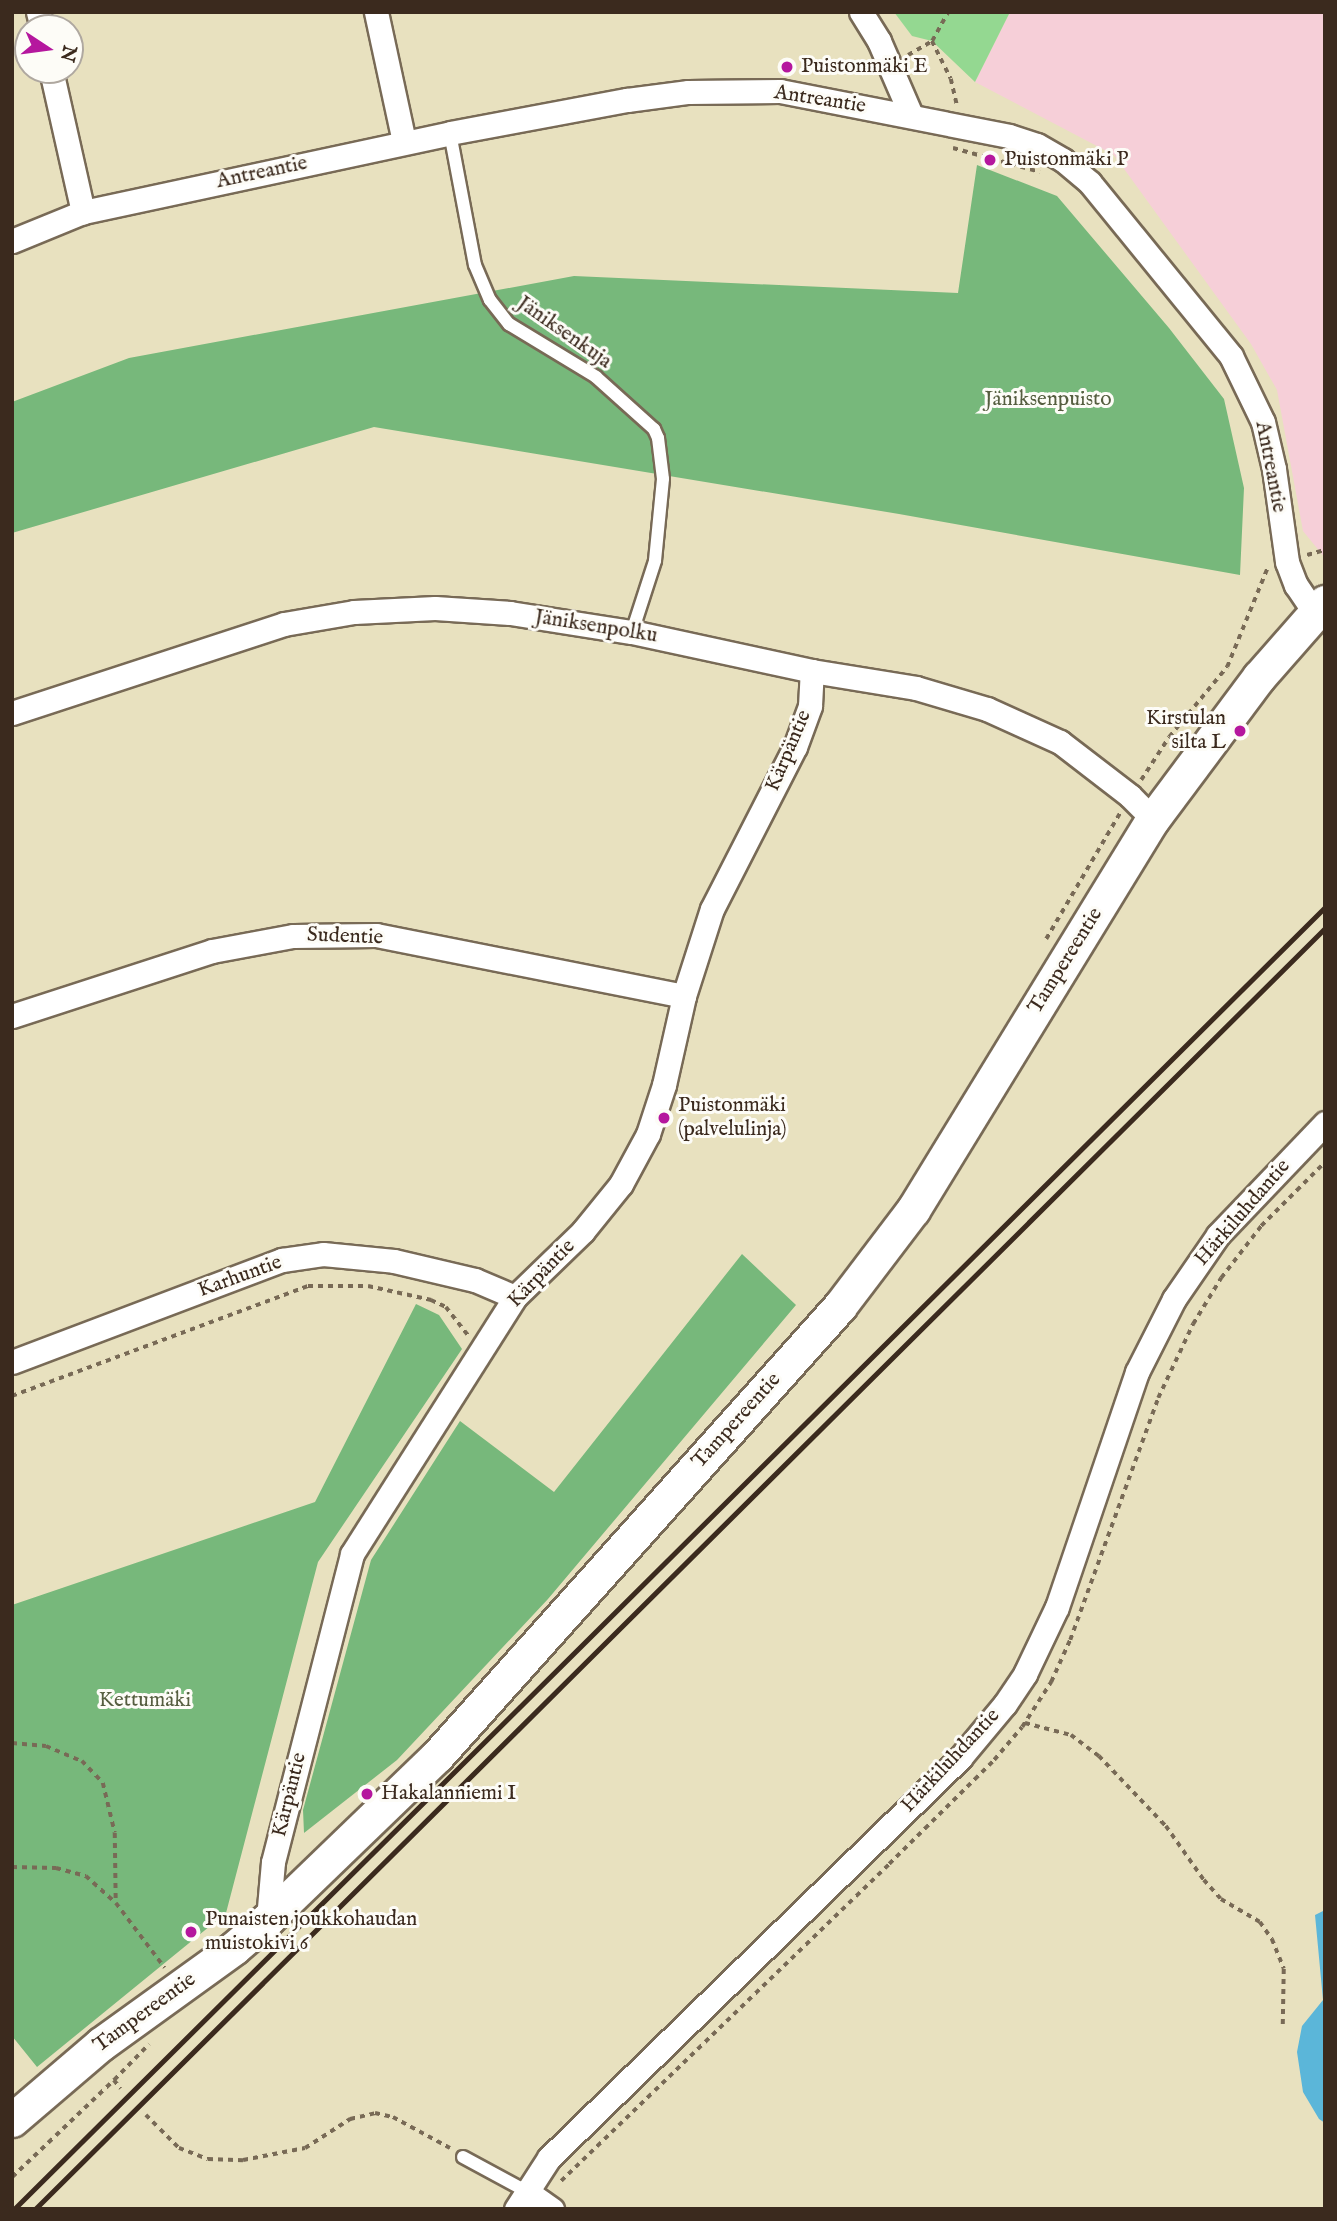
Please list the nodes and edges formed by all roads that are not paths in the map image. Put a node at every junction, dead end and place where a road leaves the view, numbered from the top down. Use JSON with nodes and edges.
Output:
{"nodes":[{"id":1,"x":376,"y":12,"type":"edge"},
{"id":2,"x":861,"y":12,"type":"edge"},
{"id":3,"x":54,"y":84,"type":"edge"},
{"id":4,"x":911,"y":115,"type":"junction"},
{"id":5,"x":450,"y":133,"type":"junction"},
{"id":6,"x":404,"y":142,"type":"junction"},
{"id":7,"x":83,"y":212,"type":"junction"},
{"id":8,"x":12,"y":241,"type":"edge"},
{"id":9,"x":1320,"y":607,"type":"edge"},
{"id":10,"x":632,"y":632,"type":"junction"},
{"id":11,"x":811,"y":671,"type":"junction"},
{"id":12,"x":12,"y":713,"type":"edge"},
{"id":13,"x":1142,"y":808,"type":"junction"},
{"id":14,"x":684,"y":996,"type":"junction"},
{"id":15,"x":12,"y":1016,"type":"edge"},
{"id":16,"x":1325,"y":1123,"type":"edge"},
{"id":17,"x":515,"y":1297,"type":"junction"},
{"id":18,"x":12,"y":1362,"type":"edge"},
{"id":19,"x":268,"y":1919,"type":"junction"},
{"id":20,"x":12,"y":2120,"type":"edge"},
{"id":21,"x":463,"y":2157,"type":"road end"},
{"id":22,"x":534,"y":2203,"type":"edge"}],
"edges":[{"from":1,"to":6,"type":"street"},
{"from":2,"to":4,"type":"street"},
{"from":3,"to":7,"type":"street"},
{"from":4,"to":5,"type":"street","name":"Antreantie"},
{"from":4,"to":9,"type":"street","name":"Antreantie"},
{"from":5,"to":6,"type":"street","name":"Antreantie"},
{"from":5,"to":10,"type":"lane","name":"Jäniksenkuja"},
{"from":6,"to":7,"type":"street","name":"Antreantie"},
{"from":7,"to":8,"type":"street","name":"Antreantie"},
{"from":9,"to":13,"type":"main road","name":"Tampereentie"},
{"from":10,"to":11,"type":"street","name":"Jäniksenpolku"},
{"from":10,"to":12,"type":"street","name":"Jäniksenpolku"},
{"from":11,"to":13,"type":"street","name":"Jäniksenpolku"},
{"from":11,"to":14,"type":"street","name":"Kärpäntie"},
{"from":13,"to":19,"type":"main road","name":"Tampereentie"},
{"from":14,"to":15,"type":"street","name":"Sudentie"},
{"from":14,"to":17,"type":"street","name":"Kärpäntie"},
{"from":16,"to":22,"type":"street","name":"Härkiluhdantie"},
{"from":17,"to":18,"type":"street","name":"Karhuntie"},
{"from":17,"to":19,"type":"street","name":"Kärpäntie"},
{"from":19,"to":20,"type":"main road","name":"Tampereentie"},
{"from":21,"to":22,"type":"lane"}]}
